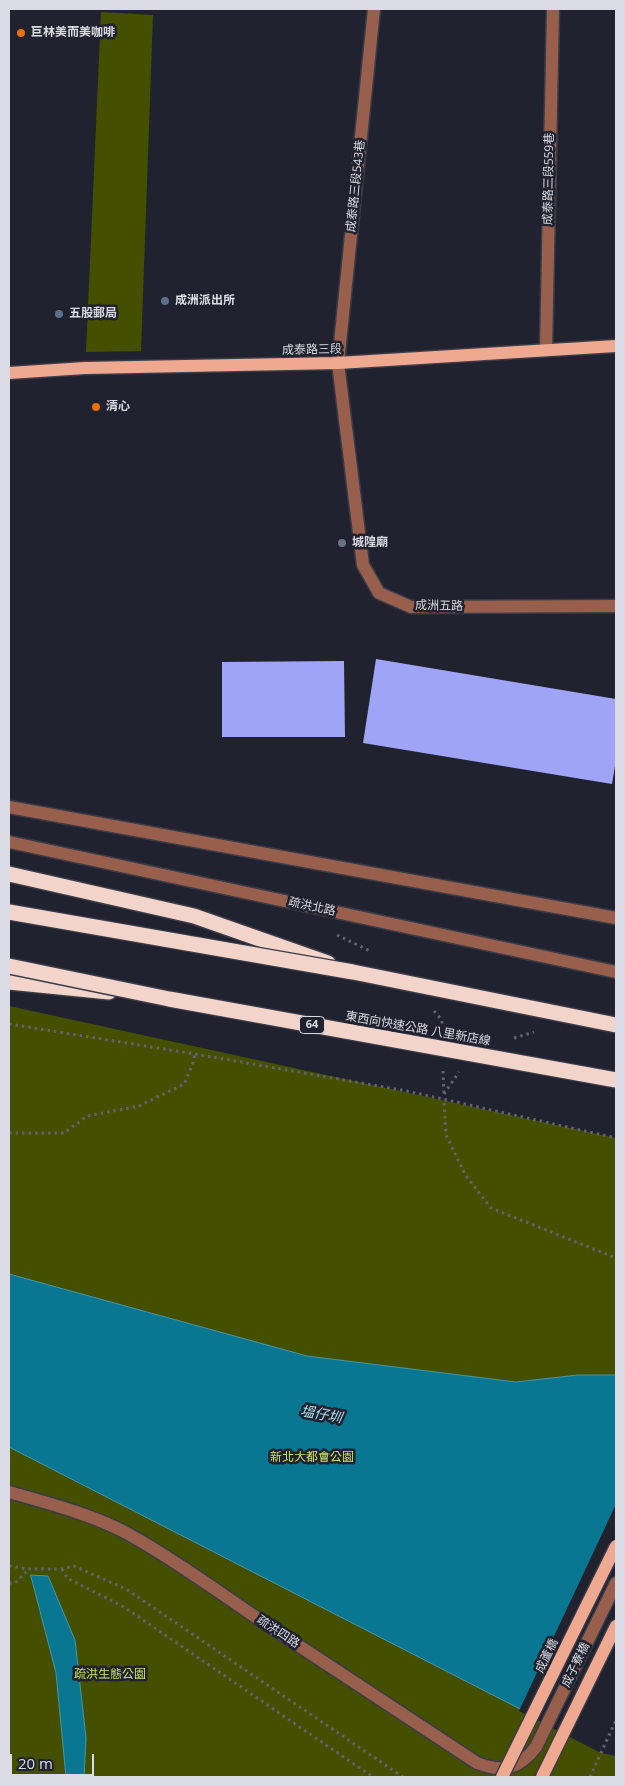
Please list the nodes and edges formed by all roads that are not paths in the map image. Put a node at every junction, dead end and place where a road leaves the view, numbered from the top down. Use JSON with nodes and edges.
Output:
{"nodes":[{"id":1,"x":374,"y":9,"type":"edge"},
{"id":2,"x":553,"y":9,"type":"edge"},
{"id":3,"x":616,"y":346,"type":"edge"},
{"id":4,"x":546,"y":350,"type":"junction"},
{"id":5,"x":338,"y":363,"type":"junction"},
{"id":6,"x":9,"y":373,"type":"edge"},
{"id":7,"x":616,"y":606,"type":"edge"},
{"id":8,"x":9,"y":807,"type":"edge"},
{"id":9,"x":9,"y":842,"type":"edge"},
{"id":10,"x":9,"y":874,"type":"edge"},
{"id":11,"x":9,"y":912,"type":"edge"},
{"id":12,"x":616,"y":918,"type":"edge"},
{"id":13,"x":9,"y":966,"type":"edge"},
{"id":14,"x":353,"y":972,"type":"junction"},
{"id":15,"x":616,"y":972,"type":"edge"},
{"id":16,"x":9,"y":982,"type":"edge"},
{"id":17,"x":170,"y":999,"type":"junction"},
{"id":18,"x":616,"y":1025,"type":"edge"},
{"id":19,"x":616,"y":1080,"type":"edge"},
{"id":20,"x":9,"y":1492,"type":"edge"},
{"id":21,"x":616,"y":1546,"type":"edge"},
{"id":22,"x":616,"y":1583,"type":"edge"},
{"id":23,"x":616,"y":1626,"type":"edge"},
{"id":24,"x":536,"y":1747,"type":"joint"},
{"id":25,"x":502,"y":1777,"type":"edge"},
{"id":26,"x":542,"y":1777,"type":"edge"}],
"edges":[{"from":1,"to":5,"type":"street","name":"成泰路三段543巷"},
{"from":2,"to":4,"type":"street","name":"成泰路三段559巷"},
{"from":3,"to":4,"type":"main road","name":"成泰路三段"},
{"from":4,"to":5,"type":"main road","name":"成泰路三段"},
{"from":5,"to":6,"type":"main road","name":"成泰路三段"},
{"from":5,"to":7,"type":"street","name":"成洲五路"},
{"from":8,"to":12,"type":"street"},
{"from":9,"to":15,"type":"street","name":"疏洪北路"},
{"from":10,"to":14,"type":"highway","bridge":true},
{"from":11,"to":14,"type":"highway","bridge":true},
{"from":13,"to":17,"type":"highway","name":"東西向快速公路 八里新店線","number":"64","bridge":true},
{"from":14,"to":18,"type":"highway","bridge":true},
{"from":16,"to":17,"type":"highway","bridge":true},
{"from":17,"to":19,"type":"highway","name":"東西向快速公路 八里新店線","number":"64","bridge":true},
{"from":20,"to":24,"type":"street","name":"疏洪四路"},
{"from":21,"to":25,"type":"main road","name":"成蘆橋","bridge":true},
{"from":22,"to":24,"type":"street","name":"成子寮橋"},
{"from":23,"to":26,"type":"main road"}]}
